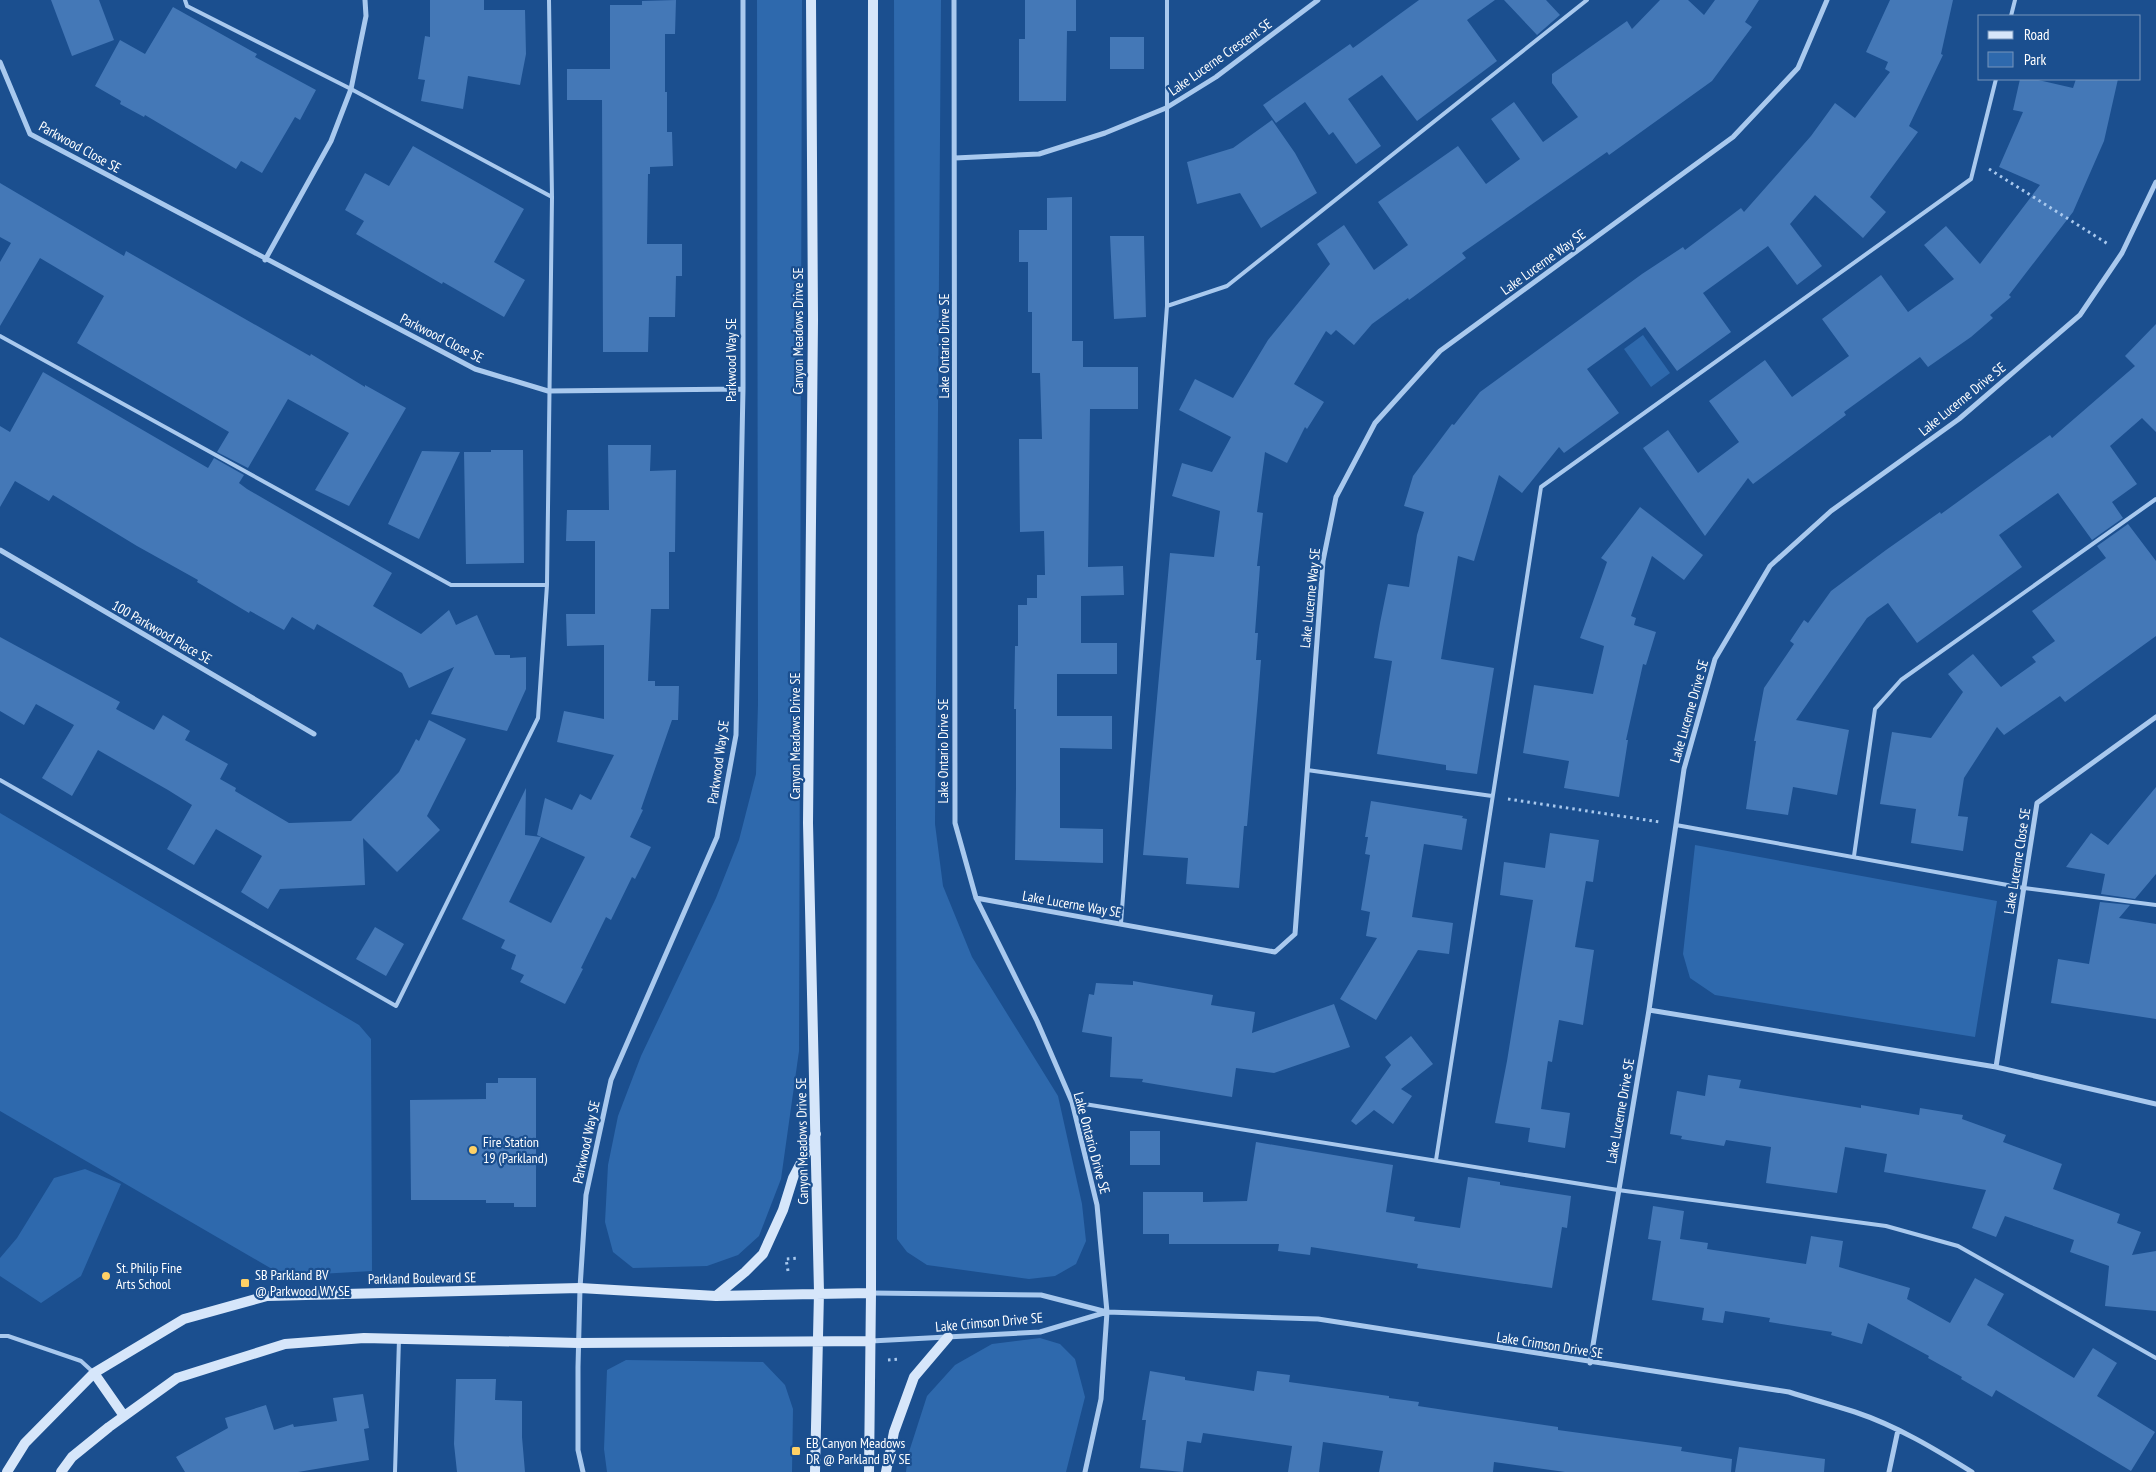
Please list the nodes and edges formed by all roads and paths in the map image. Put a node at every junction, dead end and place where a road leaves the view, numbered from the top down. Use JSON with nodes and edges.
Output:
{"nodes":[{"id":1,"x":185,"y":0,"type":"edge"},
{"id":2,"x":365,"y":0,"type":"edge"},
{"id":3,"x":549,"y":0,"type":"edge"},
{"id":4,"x":742,"y":0,"type":"edge"},
{"id":5,"x":811,"y":0,"type":"edge"},
{"id":6,"x":873,"y":0,"type":"edge"},
{"id":7,"x":954,"y":0,"type":"edge"},
{"id":8,"x":1166,"y":0,"type":"edge"},
{"id":9,"x":1318,"y":0,"type":"edge"},
{"id":10,"x":1587,"y":0,"type":"edge"},
{"id":11,"x":1827,"y":0,"type":"edge"},
{"id":12,"x":2015,"y":0,"type":"edge"},
{"id":13,"x":2011,"y":15,"type":"edge"},
{"id":14,"x":0,"y":62,"type":"edge"},
{"id":15,"x":1996,"y":80,"type":"edge"},
{"id":16,"x":351,"y":89,"type":"junction"},
{"id":17,"x":1166,"y":108,"type":"junction"},
{"id":18,"x":955,"y":158,"type":"junction"},
{"id":19,"x":1976,"y":161,"type":"junction"},
{"id":20,"x":2156,"y":182,"type":"edge"},
{"id":21,"x":552,"y":197,"type":"junction"},
{"id":22,"x":2122,"y":253,"type":"junction"},
{"id":23,"x":265,"y":260,"type":"junction"},
{"id":24,"x":1167,"y":306,"type":"junction"},
{"id":25,"x":0,"y":336,"type":"edge"},
{"id":26,"x":742,"y":389,"type":"junction"},
{"id":27,"x":548,"y":391,"type":"junction"},
{"id":28,"x":2156,"y":499,"type":"edge"},
{"id":29,"x":0,"y":550,"type":"edge"},
{"id":30,"x":547,"y":585,"type":"junction"},
{"id":31,"x":2156,"y":717,"type":"edge"},
{"id":32,"x":314,"y":734,"type":"dead end"},
{"id":33,"x":1307,"y":770,"type":"junction"},
{"id":34,"x":0,"y":780,"type":"edge"},
{"id":35,"x":1492,"y":796,"type":"junction"},
{"id":36,"x":1676,"y":825,"type":"junction"},
{"id":37,"x":1854,"y":856,"type":"junction"},
{"id":38,"x":2024,"y":888,"type":"junction"},
{"id":39,"x":976,"y":898,"type":"junction"},
{"id":40,"x":2156,"y":905,"type":"edge"},
{"id":41,"x":1121,"y":923,"type":"junction"},
{"id":42,"x":1649,"y":1010,"type":"junction"},
{"id":43,"x":1996,"y":1067,"type":"junction"},
{"id":44,"x":1072,"y":1102,"type":"junction"},
{"id":45,"x":2156,"y":1104,"type":"edge"},
{"id":46,"x":816,"y":1133,"type":"junction"},
{"id":47,"x":1436,"y":1160,"type":"junction"},
{"id":48,"x":1618,"y":1190,"type":"junction"},
{"id":49,"x":799,"y":1258,"type":"dead end"},
{"id":50,"x":788,"y":1271,"type":"dead end"},
{"id":51,"x":580,"y":1288,"type":"junction"},
{"id":52,"x":819,"y":1292,"type":"junction"},
{"id":53,"x":871,"y":1293,"type":"junction"},
{"id":54,"x":716,"y":1296,"type":"junction"},
{"id":55,"x":1107,"y":1312,"type":"junction"},
{"id":56,"x":0,"y":1336,"type":"edge"},
{"id":57,"x":948,"y":1337,"type":"junction"},
{"id":58,"x":399,"y":1338,"type":"junction"},
{"id":59,"x":871,"y":1341,"type":"junction"},
{"id":60,"x":578,"y":1343,"type":"junction"},
{"id":61,"x":817,"y":1343,"type":"junction"},
{"id":62,"x":2156,"y":1358,"type":"edge"},
{"id":63,"x":900,"y":1359,"type":"dead end"},
{"id":64,"x":888,"y":1360,"type":"dead end"},
{"id":65,"x":1590,"y":1363,"type":"junction"},
{"id":66,"x":94,"y":1373,"type":"junction"},
{"id":67,"x":124,"y":1416,"type":"junction"},
{"id":68,"x":1898,"y":1430,"type":"junction"},
{"id":69,"x":7,"y":1472,"type":"edge"},
{"id":70,"x":61,"y":1472,"type":"edge"},
{"id":71,"x":395,"y":1472,"type":"edge"},
{"id":72,"x":582,"y":1472,"type":"edge"},
{"id":73,"x":815,"y":1472,"type":"edge"},
{"id":74,"x":869,"y":1472,"type":"edge"},
{"id":75,"x":886,"y":1472,"type":"edge"},
{"id":76,"x":1084,"y":1472,"type":"edge"},
{"id":77,"x":1889,"y":1472,"type":"edge"},
{"id":78,"x":1972,"y":1472,"type":"edge"}],
"edges":[{"from":1,"to":16,"type":"lane"},
{"from":2,"to":16,"type":"street"},
{"from":3,"to":21,"type":"lane"},
{"from":4,"to":26,"type":"street","name":"Parkwood Way SE"},
{"from":5,"to":46,"type":"main road","name":"Canyon Meadows Drive SE"},
{"from":6,"to":53,"type":"main road"},
{"from":7,"to":18,"type":"street","name":"Lake Ontario Drive SE"},
{"from":8,"to":17,"type":"lane"},
{"from":9,"to":17,"type":"street","name":"Lake Lucerne Crescent SE"},
{"from":10,"to":24,"type":"lane"},
{"from":11,"to":33,"type":"street","name":"Lake Lucerne Way SE"},
{"from":12,"to":13,"type":"lane"},
{"from":14,"to":23,"type":"street","name":"Parkwood Close SE"},
{"from":15,"to":19,"type":"lane"},
{"from":16,"to":21,"type":"lane"},
{"from":16,"to":23,"type":"street"},
{"from":17,"to":18,"type":"street","name":"Lake Lucerne Crescent SE"},
{"from":17,"to":24,"type":"lane"},
{"from":18,"to":39,"type":"street","name":"Lake Ontario Drive SE"},
{"from":19,"to":22,"type":"path"},
{"from":19,"to":35,"type":"lane"},
{"from":20,"to":22,"type":"street","name":"Lake Lucerne Drive SE"},
{"from":21,"to":27,"type":"lane"},
{"from":22,"to":36,"type":"street","name":"Lake Lucerne Drive SE"},
{"from":23,"to":27,"type":"street","name":"Parkwood Close SE"},
{"from":24,"to":41,"type":"lane"},
{"from":25,"to":30,"type":"lane"},
{"from":26,"to":27,"type":"street","name":"Parkwood Close SE"},
{"from":26,"to":51,"type":"street","name":"Parkwood Way SE"},
{"from":27,"to":30,"type":"lane"},
{"from":28,"to":37,"type":"lane"},
{"from":29,"to":32,"type":"street","name":"100 Parkwood Place SE"},
{"from":30,"to":34,"type":"lane"},
{"from":31,"to":38,"type":"street","name":"Lake Lucerne Close SE"},
{"from":33,"to":35,"type":"lane"},
{"from":33,"to":41,"type":"street","name":"Lake Lucerne Way SE"},
{"from":35,"to":36,"type":"path"},
{"from":35,"to":47,"type":"lane"},
{"from":36,"to":37,"type":"lane"},
{"from":36,"to":42,"type":"street","name":"Lake Lucerne Drive SE"},
{"from":37,"to":38,"type":"lane"},
{"from":38,"to":40,"type":"lane"},
{"from":38,"to":43,"type":"street","name":"Lake Lucerne Close SE"},
{"from":39,"to":41,"type":"street","name":"Lake Lucerne Way SE"},
{"from":39,"to":44,"type":"street","name":"Lake Ontario Drive SE"},
{"from":42,"to":43,"type":"street"},
{"from":42,"to":48,"type":"street","name":"Lake Lucerne Drive SE"},
{"from":43,"to":45,"type":"street"},
{"from":44,"to":47,"type":"lane"},
{"from":44,"to":55,"type":"street","name":"Lake Ontario Drive SE"},
{"from":46,"to":52,"type":"main road","name":"Canyon Meadows Drive SE"},
{"from":46,"to":54,"type":"main road"},
{"from":47,"to":48,"type":"lane"},
{"from":48,"to":62,"type":"lane"},
{"from":48,"to":65,"type":"street","name":"Lake Lucerne Drive SE"},
{"from":49,"to":50,"type":"path"},
{"from":51,"to":54,"type":"main road","name":"Parkland Boulevard SE"},
{"from":51,"to":60,"type":"street","name":"Parkwood Way SE"},
{"from":51,"to":66,"type":"main road","name":"Parkland Boulevard SE"},
{"from":52,"to":53,"type":"main road","name":"Parkland Boulevard SE"},
{"from":52,"to":54,"type":"main road","name":"Parkland Boulevard SE"},
{"from":52,"to":61,"type":"main road","name":"Canyon Meadows Drive SE"},
{"from":53,"to":55,"type":"street","name":"Lake Crimson Drive SE"},
{"from":53,"to":59,"type":"main road"},
{"from":55,"to":57,"type":"street","name":"Lake Crimson Drive SE"},
{"from":55,"to":65,"type":"street","name":"Lake Crimson Drive SE"},
{"from":55,"to":76,"type":"street","name":"Lake Ontario Drive SE"},
{"from":56,"to":66,"type":"lane"},
{"from":57,"to":59,"type":"street","name":"Lake Crimson Drive SE"},
{"from":57,"to":75,"type":"main road"},
{"from":58,"to":60,"type":"main road"},
{"from":58,"to":67,"type":"main road"},
{"from":58,"to":71,"type":"lane"},
{"from":59,"to":61,"type":"main road"},
{"from":59,"to":74,"type":"main road"},
{"from":60,"to":61,"type":"main road"},
{"from":60,"to":72,"type":"street","name":"Parkwood Way SE"},
{"from":61,"to":73,"type":"main road","name":"Canyon Meadows Drive SE"},
{"from":63,"to":64,"type":"path"},
{"from":65,"to":68,"type":"street","name":"Lake Crimson Drive SE"},
{"from":66,"to":67,"type":"main road"},
{"from":66,"to":69,"type":"main road","name":"Parkland Boulevard SE"},
{"from":67,"to":70,"type":"main road"},
{"from":68,"to":77,"type":"street"},
{"from":68,"to":78,"type":"street","name":"Lake Crimson Drive SE"}]}
